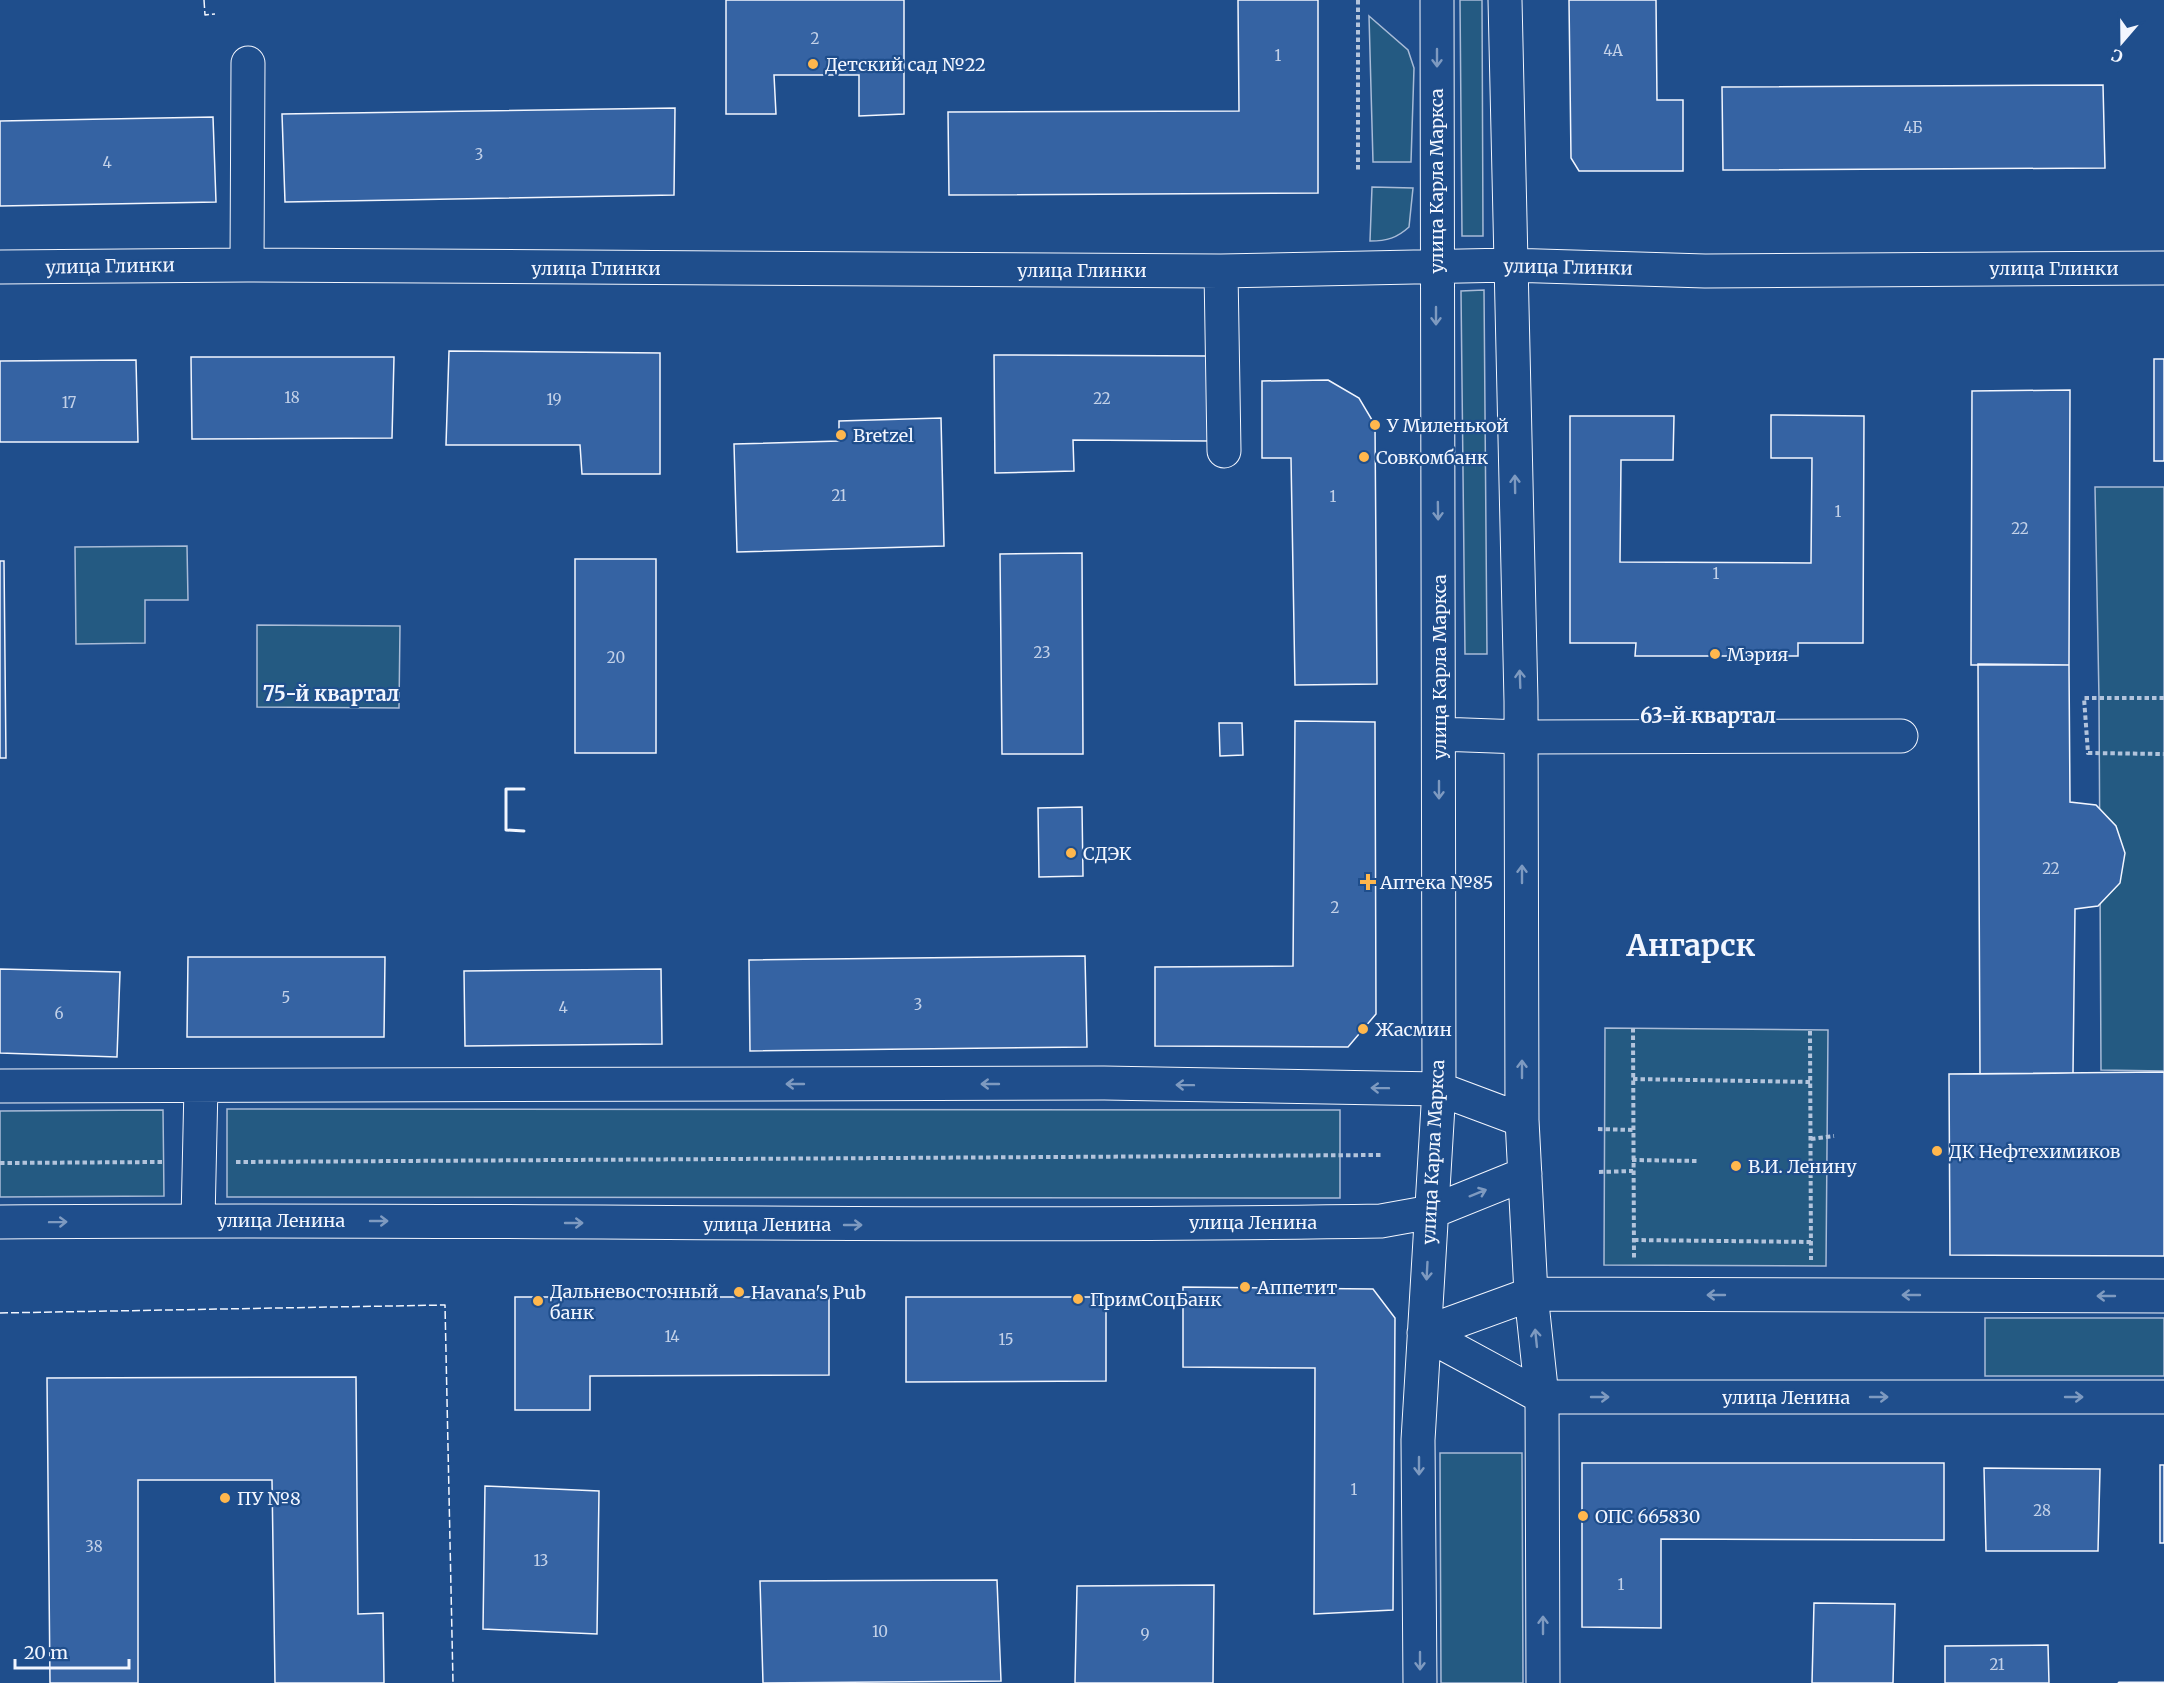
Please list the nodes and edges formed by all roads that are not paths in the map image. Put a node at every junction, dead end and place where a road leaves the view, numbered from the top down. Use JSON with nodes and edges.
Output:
{"nodes":[{"id":1,"x":1437,"y":0,"type":"edge"},
{"id":2,"x":1505,"y":0,"type":"edge"},
{"id":3,"x":248,"y":63,"type":"dead end"},
{"id":4,"x":247,"y":265,"type":"junction"},
{"id":5,"x":1510,"y":265,"type":"junction"},
{"id":6,"x":1436,"y":266,"type":"junction"},
{"id":7,"x":0,"y":267,"type":"edge"},
{"id":8,"x":2164,"y":268,"type":"edge"},
{"id":9,"x":1221,"y":271,"type":"junction"},
{"id":10,"x":1224,"y":451,"type":"dead end"},
{"id":11,"x":1439,"y":734,"type":"junction"},
{"id":12,"x":1901,"y":736,"type":"dead end"},
{"id":13,"x":1521,"y":737,"type":"junction"},
{"id":14,"x":0,"y":1086,"type":"edge"},
{"id":15,"x":201,"y":1086,"type":"junction"},
{"id":16,"x":1439,"y":1089,"type":"junction"},
{"id":17,"x":1522,"y":1120,"type":"junction"},
{"id":18,"x":1526,"y":1174,"type":"junction"},
{"id":19,"x":1431,"y":1212,"type":"junction"},
{"id":20,"x":198,"y":1220,"type":"junction"},
{"id":21,"x":0,"y":1222,"type":"edge"},
{"id":22,"x":1532,"y":1294,"type":"junction"},
{"id":23,"x":2164,"y":1296,"type":"edge"},
{"id":24,"x":1424,"y":1333,"type":"junction"},
{"id":25,"x":1542,"y":1396,"type":"junction"},
{"id":26,"x":2164,"y":1397,"type":"edge"},
{"id":27,"x":1420,"y":1683,"type":"edge"},
{"id":28,"x":1544,"y":1683,"type":"edge"}],
"edges":[{"from":1,"to":6,"type":"street","name":"улица Карла Маркса","one_way":true},
{"from":2,"to":5,"type":"street"},
{"from":3,"to":4,"type":"street"},
{"from":4,"to":7,"type":"street","name":"улица Глинки"},
{"from":4,"to":9,"type":"street","name":"улица Глинки"},
{"from":5,"to":6,"type":"street","name":"улица Глинки"},
{"from":5,"to":8,"type":"street","name":"улица Глинки"},
{"from":13,"to":5,"type":"street","one_way":true},
{"from":6,"to":9,"type":"street","name":"улица Глинки"},
{"from":6,"to":11,"type":"street","name":"улица Карла Маркса","one_way":true},
{"from":9,"to":10,"type":"street"},
{"from":11,"to":13,"type":"street"},
{"from":11,"to":16,"type":"street","name":"улица Карла Маркса","one_way":true},
{"from":12,"to":13,"type":"street"},
{"from":17,"to":13,"type":"street","one_way":true},
{"from":14,"to":15,"type":"street"},
{"from":16,"to":15,"type":"street","one_way":true},
{"from":15,"to":20,"type":"street"},
{"from":16,"to":17,"type":"street"},
{"from":16,"to":19,"type":"street","name":"улица Карла Маркса"},
{"from":17,"to":18,"type":"street"},
{"from":19,"to":18,"type":"street","name":"улица Ленина","one_way":true},
{"from":18,"to":22,"type":"street"},
{"from":20,"to":19,"type":"street","name":"улица Ленина","one_way":true},
{"from":19,"to":24,"type":"street","name":"улица Карла Маркса","one_way":true},
{"from":21,"to":20,"type":"street","name":"улица Ленина","one_way":true},
{"from":23,"to":22,"type":"street","one_way":true},
{"from":22,"to":24,"type":"street"},
{"from":25,"to":22,"type":"street","one_way":true},
{"from":24,"to":25,"type":"street","name":"улица Ленина"},
{"from":24,"to":27,"type":"street","name":"улица Карла Маркса","one_way":true},
{"from":25,"to":26,"type":"street","name":"улица Ленина","one_way":true},
{"from":28,"to":25,"type":"street","one_way":true}]}
